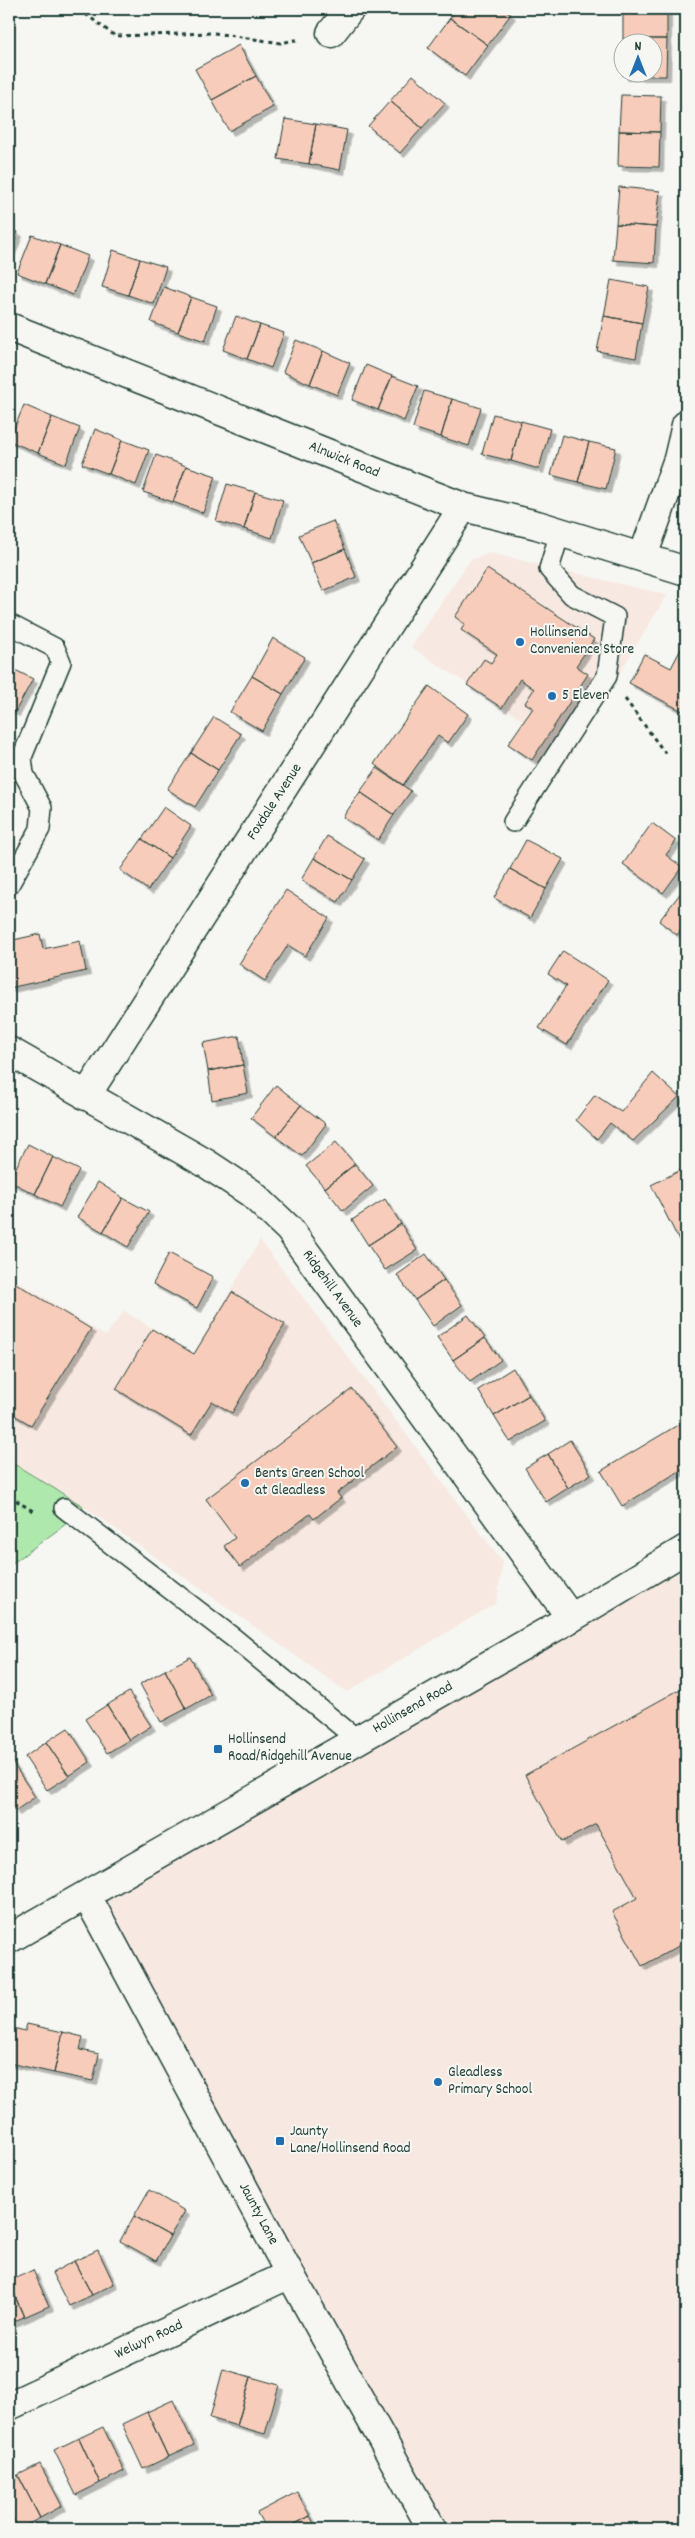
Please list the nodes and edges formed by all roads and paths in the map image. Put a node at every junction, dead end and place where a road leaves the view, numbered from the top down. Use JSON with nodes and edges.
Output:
{"nodes":[{"id":1,"x":79,"y":9,"type":"edge"},
{"id":2,"x":350,"y":9,"type":"edge"},
{"id":3,"x":331,"y":32,"type":"joint"},
{"id":4,"x":9,"y":327,"type":"edge"},
{"id":5,"x":686,"y":426,"type":"edge"},
{"id":6,"x":463,"y":507,"type":"junction"},
{"id":7,"x":560,"y":532,"type":"junction"},
{"id":8,"x":643,"y":556,"type":"junction"},
{"id":9,"x":686,"y":571,"type":"edge"},
{"id":10,"x":9,"y":624,"type":"edge"},
{"id":11,"x":607,"y":676,"type":"junction"},
{"id":12,"x":665,"y":753,"type":"dead end"},
{"id":13,"x":513,"y":822,"type":"dead end"},
{"id":14,"x":9,"y":885,"type":"edge"},
{"id":15,"x":9,"y":1051,"type":"edge"},
{"id":16,"x":86,"y":1096,"type":"junction"},
{"id":17,"x":64,"y":1508,"type":"dead end"},
{"id":18,"x":686,"y":1549,"type":"edge"},
{"id":19,"x":571,"y":1618,"type":"junction"},
{"id":20,"x":358,"y":1740,"type":"junction"},
{"id":21,"x":87,"y":1896,"type":"junction"},
{"id":22,"x":9,"y":1939,"type":"edge"},
{"id":23,"x":290,"y":2274,"type":"junction"},
{"id":24,"x":9,"y":2406,"type":"edge"},
{"id":25,"x":432,"y":2529,"type":"edge"}],
"edges":[{"from":1,"to":3,"type":"path"},
{"from":2,"to":3,"type":"street"},
{"from":4,"to":6,"type":"street","name":"Alnwick Road"},
{"from":5,"to":8,"type":"street"},
{"from":6,"to":7,"type":"street","name":"Alnwick Road"},
{"from":6,"to":16,"type":"street","name":"Foxdale Avenue"},
{"from":7,"to":8,"type":"street","name":"Alnwick Road"},
{"from":7,"to":11,"type":"lane"},
{"from":8,"to":9,"type":"street","name":"Alnwick Road"},
{"from":10,"to":14,"type":"lane"},
{"from":11,"to":12,"type":"path"},
{"from":11,"to":13,"type":"lane"},
{"from":15,"to":16,"type":"street","name":"Ridgehill Avenue"},
{"from":16,"to":19,"type":"street","name":"Ridgehill Avenue"},
{"from":17,"to":20,"type":"lane"},
{"from":18,"to":19,"type":"street","name":"Hollinsend Road"},
{"from":19,"to":20,"type":"street","name":"Hollinsend Road"},
{"from":20,"to":21,"type":"street","name":"Hollinsend Road"},
{"from":21,"to":22,"type":"street","name":"Hollinsend Road"},
{"from":21,"to":23,"type":"street","name":"Jaunty Lane"},
{"from":23,"to":24,"type":"street","name":"Welwyn Road"},
{"from":23,"to":25,"type":"street","name":"Jaunty Lane"}]}
